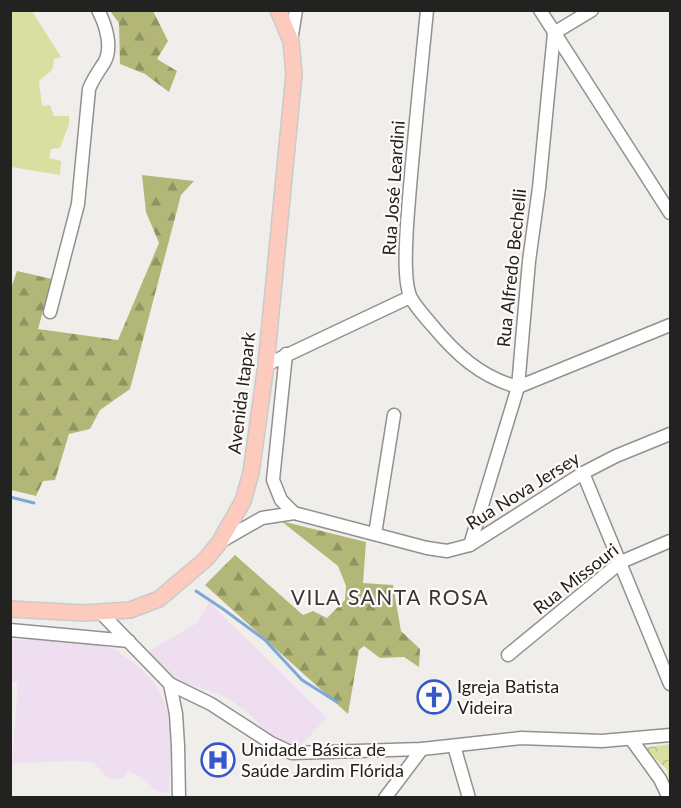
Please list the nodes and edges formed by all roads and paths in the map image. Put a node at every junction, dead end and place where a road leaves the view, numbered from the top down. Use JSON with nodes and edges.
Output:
{"nodes":[{"id":1,"x":98,"y":10,"type":"edge"},
{"id":2,"x":278,"y":10,"type":"edge"},
{"id":3,"x":296,"y":10,"type":"edge"},
{"id":4,"x":427,"y":10,"type":"edge"},
{"id":5,"x":540,"y":10,"type":"edge"},
{"id":6,"x":592,"y":10,"type":"edge"},
{"id":7,"x":554,"y":33,"type":"junction"},
{"id":8,"x":291,"y":41,"type":"junction"},
{"id":9,"x":670,"y":213,"type":"edge"},
{"id":10,"x":410,"y":297,"type":"junction"},
{"id":11,"x":50,"y":312,"type":"dead end"},
{"id":12,"x":670,"y":325,"type":"edge"},
{"id":13,"x":286,"y":354,"type":"junction"},
{"id":14,"x":266,"y":365,"type":"junction"},
{"id":15,"x":518,"y":387,"type":"junction"},
{"id":16,"x":394,"y":415,"type":"dead end"},
{"id":17,"x":670,"y":434,"type":"edge"},
{"id":18,"x":584,"y":473,"type":"junction"},
{"id":19,"x":281,"y":500,"type":"junction"},
{"id":20,"x":294,"y":513,"type":"junction"},
{"id":21,"x":275,"y":516,"type":"junction"},
{"id":22,"x":375,"y":534,"type":"junction"},
{"id":23,"x":670,"y":541,"type":"edge"},
{"id":24,"x":219,"y":543,"type":"junction"},
{"id":25,"x":470,"y":544,"type":"junction"},
{"id":26,"x":621,"y":562,"type":"junction"},
{"id":27,"x":10,"y":609,"type":"edge"},
{"id":28,"x":100,"y":612,"type":"junction"},
{"id":29,"x":10,"y":630,"type":"edge"},
{"id":30,"x":129,"y":641,"type":"junction"},
{"id":31,"x":508,"y":655,"type":"dead end"},
{"id":32,"x":170,"y":684,"type":"junction"},
{"id":33,"x":670,"y":684,"type":"edge"},
{"id":34,"x":670,"y":735,"type":"edge"},
{"id":35,"x":631,"y":739,"type":"junction"},
{"id":36,"x":454,"y":746,"type":"junction"},
{"id":37,"x":422,"y":749,"type":"junction"},
{"id":38,"x":178,"y":798,"type":"edge"},
{"id":39,"x":386,"y":798,"type":"edge"},
{"id":40,"x":469,"y":798,"type":"edge"},
{"id":41,"x":669,"y":798,"type":"edge"}],
"edges":[{"from":1,"to":11,"type":"street"},
{"from":2,"to":8,"type":"main road","name":"Avenida Itapark"},
{"from":3,"to":8,"type":"street"},
{"from":4,"to":10,"type":"street","name":"Rua José Leardini"},
{"from":5,"to":7,"type":"street"},
{"from":6,"to":7,"type":"street"},
{"from":7,"to":9,"type":"street"},
{"from":7,"to":15,"type":"street","name":"Rua Alfredo Bechelli"},
{"from":8,"to":14,"type":"main road","name":"Avenida Itapark"},
{"from":10,"to":13,"type":"street"},
{"from":10,"to":15,"type":"street"},
{"from":12,"to":15,"type":"street"},
{"from":13,"to":14,"type":"street"},
{"from":13,"to":19,"type":"street"},
{"from":14,"to":24,"type":"main road","name":"Avenida Itapark"},
{"from":15,"to":25,"type":"street","name":"Rua Alfredo Bechelli"},
{"from":16,"to":22,"type":"street"},
{"from":17,"to":18,"type":"street","name":"Rua Nova Jersey"},
{"from":18,"to":25,"type":"street","name":"Rua Nova Jersey"},
{"from":18,"to":26,"type":"street"},
{"from":19,"to":20,"type":"street"},
{"from":19,"to":21,"type":"street"},
{"from":20,"to":21,"type":"street","name":"Rua Nova Jersey"},
{"from":20,"to":22,"type":"street","name":"Rua Nova Jersey"},
{"from":21,"to":24,"type":"street","name":"Rua Nova Jersey"},
{"from":22,"to":25,"type":"street","name":"Rua Nova Jersey"},
{"from":23,"to":26,"type":"street","name":"Rua Missouri"},
{"from":24,"to":28,"type":"main road","name":"Avenida Itapark"},
{"from":26,"to":31,"type":"street","name":"Rua Missouri"},
{"from":26,"to":33,"type":"street"},
{"from":27,"to":28,"type":"main road","name":"Avenida Itapark"},
{"from":28,"to":30,"type":"street"},
{"from":29,"to":30,"type":"street"},
{"from":30,"to":32,"type":"street"},
{"from":32,"to":37,"type":"street"},
{"from":32,"to":38,"type":"street"},
{"from":34,"to":35,"type":"street"},
{"from":35,"to":36,"type":"street"},
{"from":35,"to":41,"type":"street"},
{"from":36,"to":37,"type":"street"},
{"from":36,"to":40,"type":"street"},
{"from":37,"to":39,"type":"street"}]}
